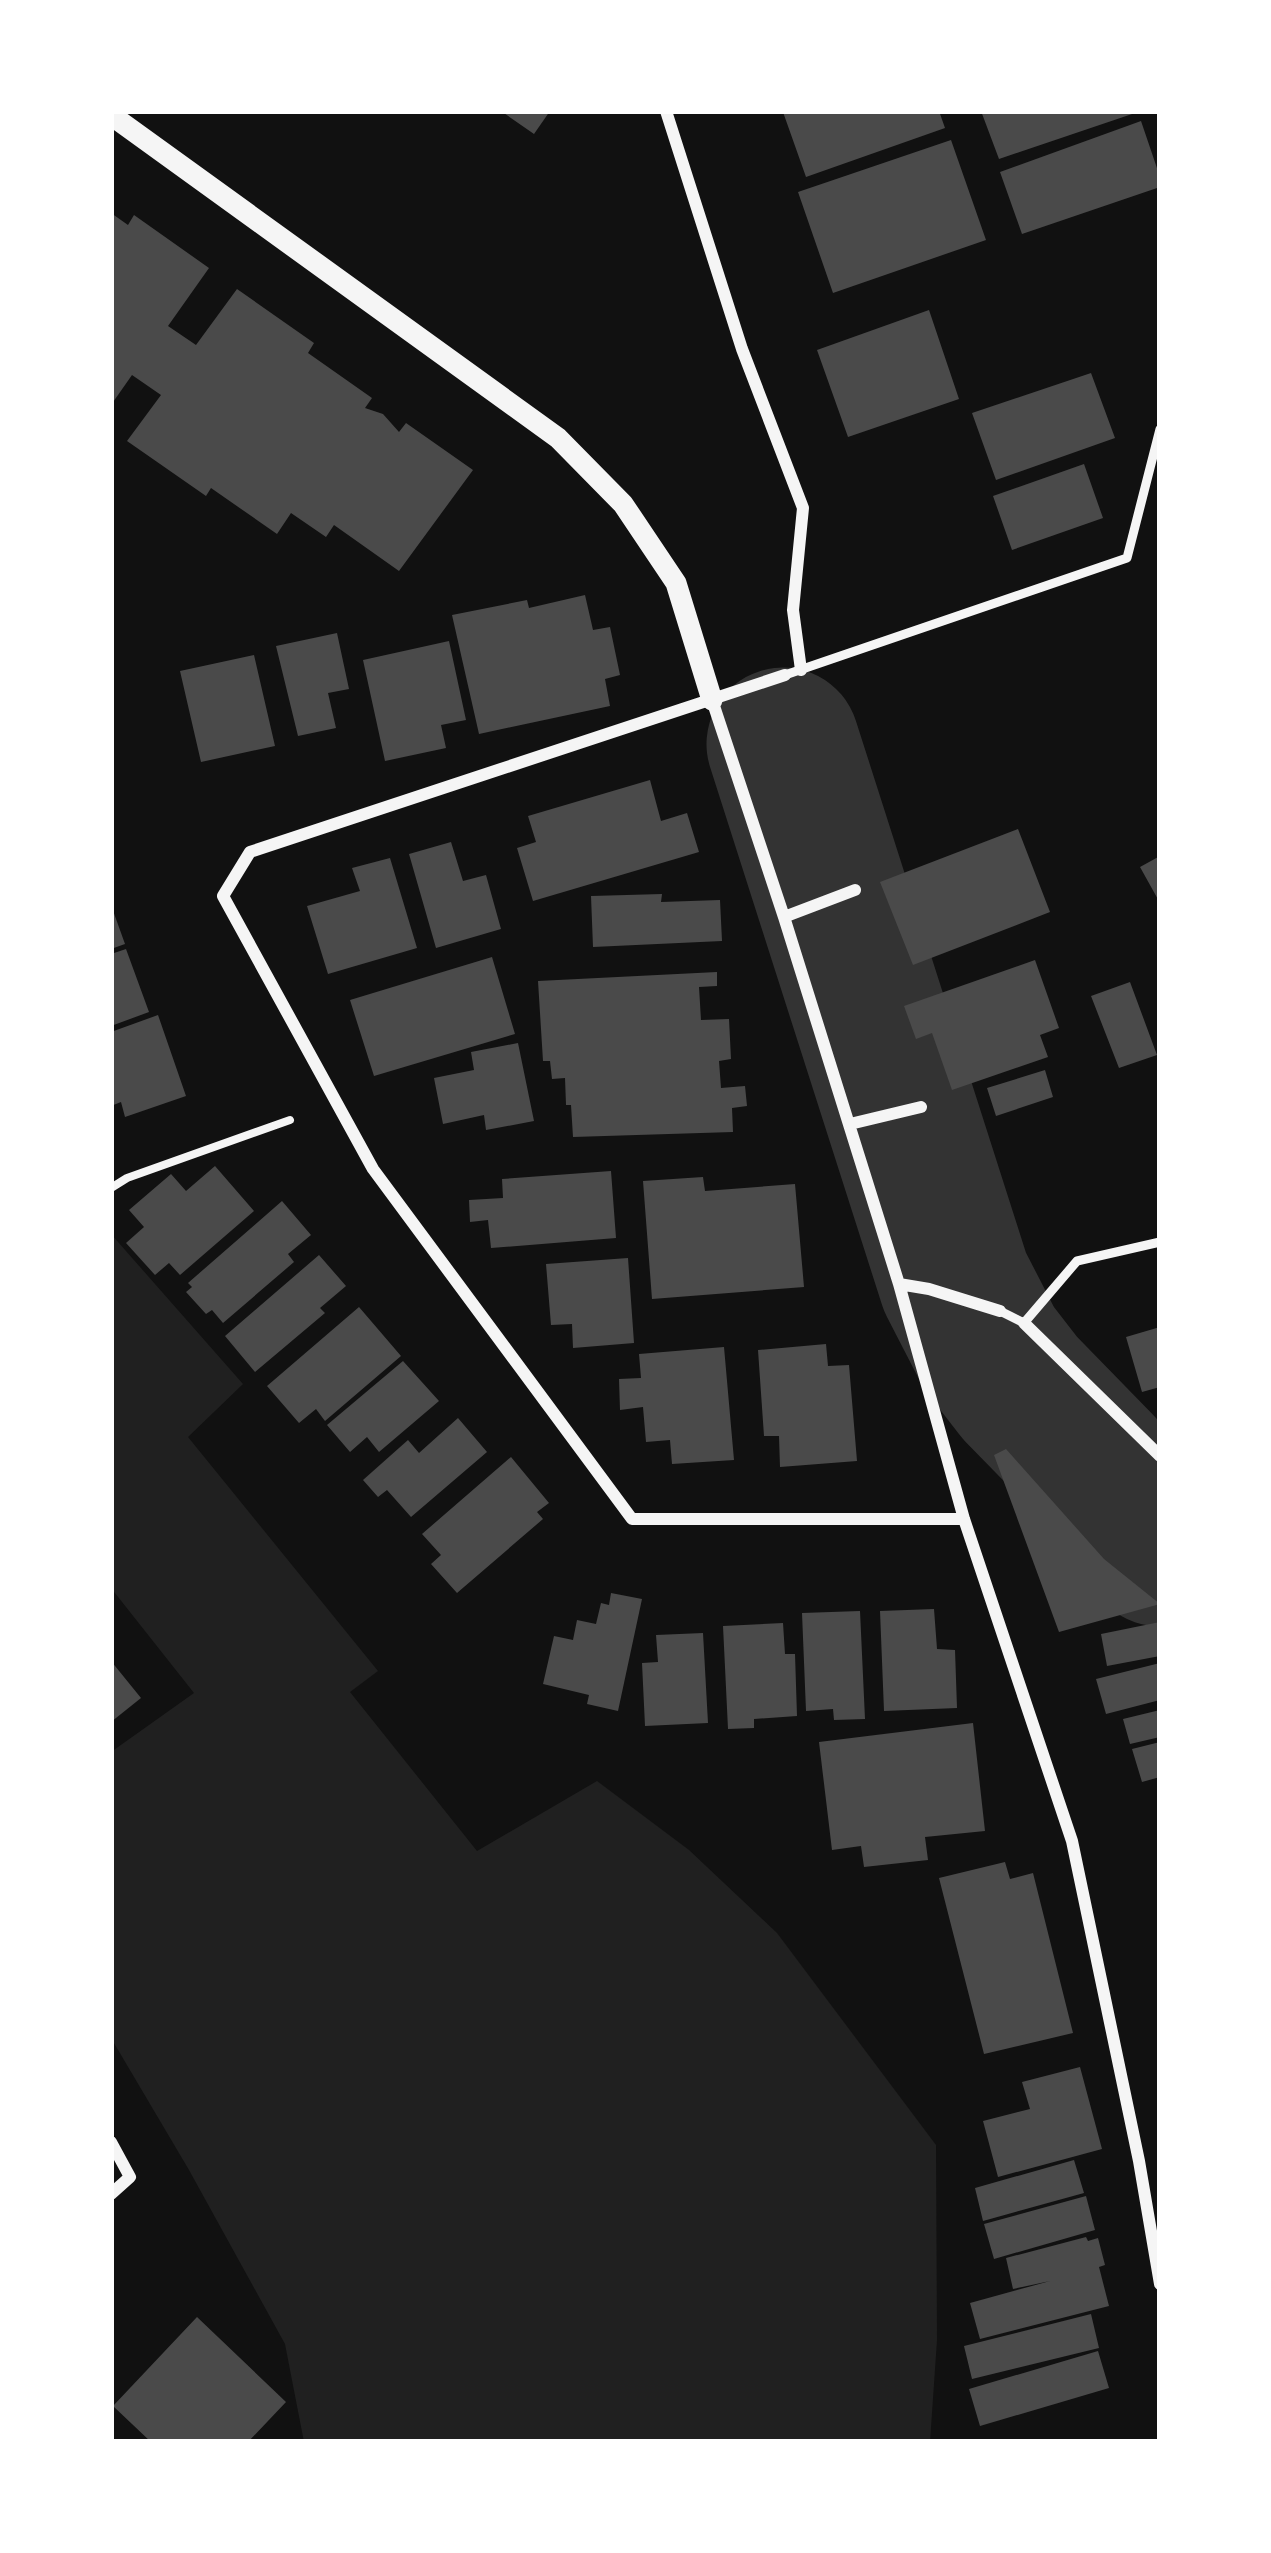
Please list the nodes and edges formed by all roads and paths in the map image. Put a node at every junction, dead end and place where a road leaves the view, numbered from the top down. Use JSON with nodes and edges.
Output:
{"nodes":[{"id":1,"x":666,"y":111,"type":"edge"},
{"id":2,"x":111,"y":115,"type":"edge"},
{"id":3,"x":1160,"y":429,"type":"edge"},
{"id":4,"x":801,"y":670,"type":"junction"},
{"id":5,"x":785,"y":674,"type":"joint"},
{"id":6,"x":712,"y":700,"type":"junction"},
{"id":7,"x":855,"y":890,"type":"dead end"},
{"id":8,"x":784,"y":917,"type":"junction"},
{"id":9,"x":337,"y":1104,"type":"junction"},
{"id":10,"x":921,"y":1107,"type":"dead end"},
{"id":11,"x":850,"y":1124,"type":"junction"},
{"id":12,"x":111,"y":1188,"type":"edge"},
{"id":13,"x":1160,"y":1242,"type":"edge"},
{"id":14,"x":899,"y":1284,"type":"junction"},
{"id":15,"x":1000,"y":1311,"type":"joint"},
{"id":16,"x":1024,"y":1323,"type":"junction"},
{"id":17,"x":1160,"y":1456,"type":"edge"},
{"id":18,"x":964,"y":1519,"type":"junction"},
{"id":19,"x":111,"y":2142,"type":"edge"},
{"id":20,"x":111,"y":2194,"type":"edge"},
{"id":21,"x":1160,"y":2284,"type":"edge"}],
"edges":[{"from":1,"to":4,"type":"street"},
{"from":2,"to":6,"type":"street"},
{"from":3,"to":4,"type":"lane"},
{"from":4,"to":5,"type":"lane"},
{"from":5,"to":6,"type":"street"},
{"from":6,"to":8,"type":"street"},
{"from":6,"to":9,"type":"street"},
{"from":7,"to":8,"type":"street"},
{"from":8,"to":11,"type":"street"},
{"from":9,"to":12,"type":"path"},
{"from":9,"to":18,"type":"street"},
{"from":10,"to":11,"type":"street"},
{"from":11,"to":14,"type":"street"},
{"from":13,"to":16,"type":"lane"},
{"from":14,"to":15,"type":"street"},
{"from":14,"to":18,"type":"street"},
{"from":15,"to":16,"type":"lane"},
{"from":16,"to":17,"type":"street"},
{"from":18,"to":21,"type":"street"},
{"from":19,"to":20,"type":"street"}]}
